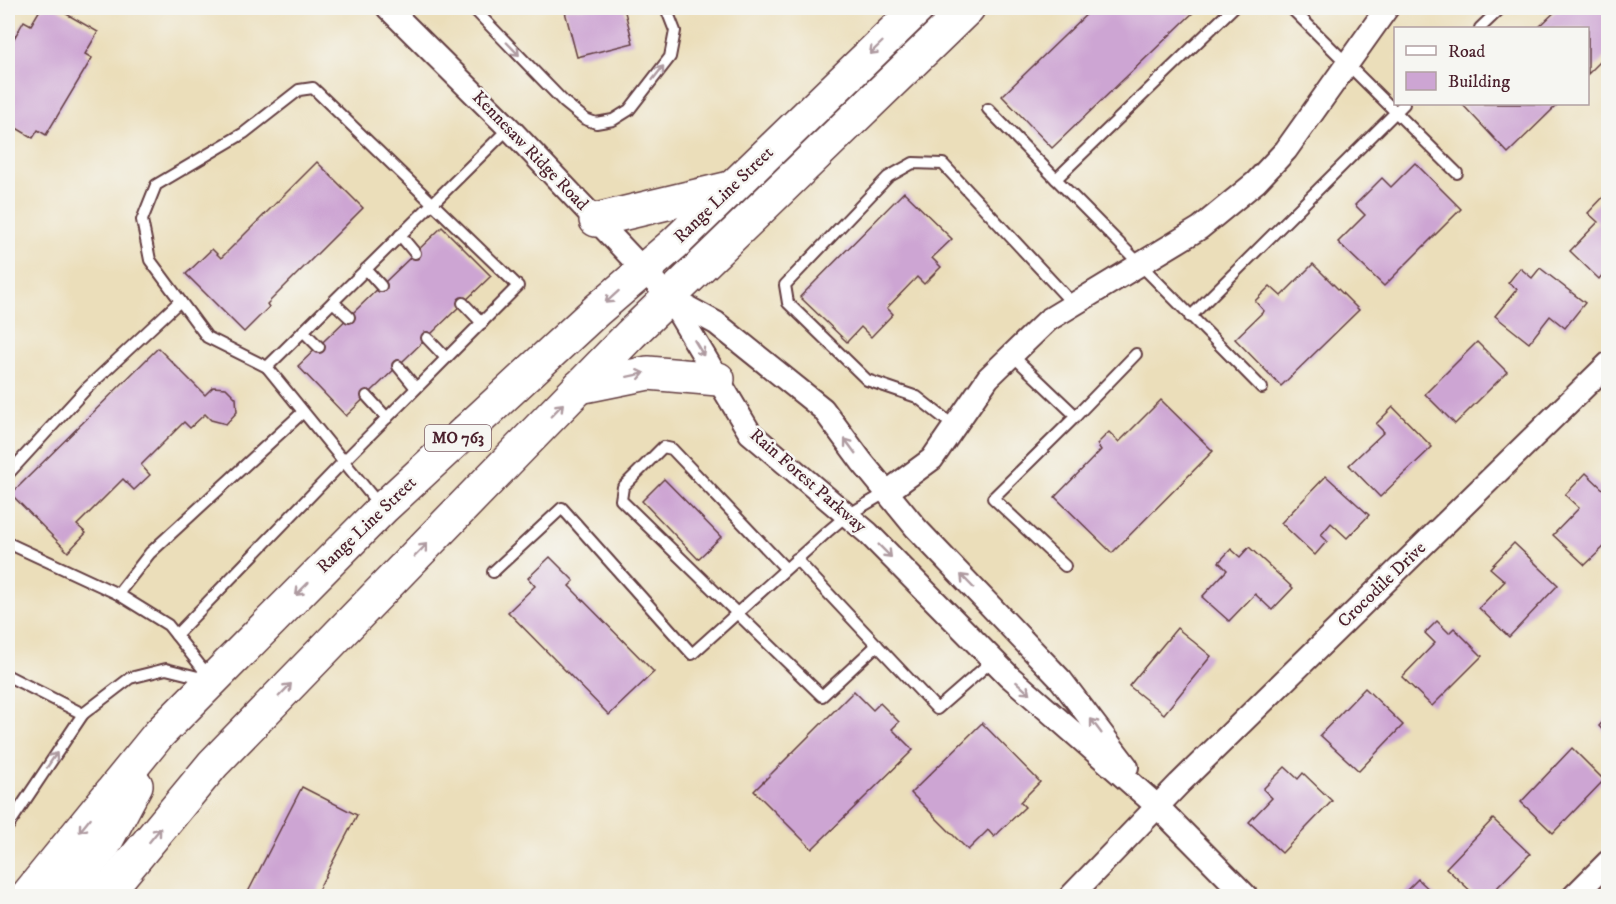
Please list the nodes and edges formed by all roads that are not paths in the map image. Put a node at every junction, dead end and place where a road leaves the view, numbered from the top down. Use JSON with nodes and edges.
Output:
{"nodes":[{"id":1,"x":388,"y":8,"type":"edge"},
{"id":2,"x":473,"y":8,"type":"edge"},
{"id":3,"x":666,"y":8,"type":"edge"},
{"id":4,"x":918,"y":8,"type":"edge"},
{"id":5,"x":968,"y":8,"type":"edge"},
{"id":6,"x":1233,"y":8,"type":"edge"},
{"id":7,"x":1291,"y":8,"type":"edge"},
{"id":8,"x":1388,"y":8,"type":"edge"},
{"id":9,"x":1501,"y":8,"type":"edge"},
{"id":10,"x":1481,"y":27,"type":"edge"},
{"id":11,"x":1346,"y":63,"type":"junction"},
{"id":12,"x":1403,"y":105,"type":"edge"},
{"id":13,"x":988,"y":109,"type":"dead end"},
{"id":14,"x":1396,"y":112,"type":"junction"},
{"id":15,"x":509,"y":128,"type":"junction"},
{"id":16,"x":1457,"y":173,"type":"dead end"},
{"id":17,"x":1056,"y":179,"type":"junction"},
{"id":18,"x":732,"y":188,"type":"junction"},
{"id":19,"x":432,"y":203,"type":"junction"},
{"id":20,"x":596,"y":220,"type":"junction"},
{"id":21,"x":400,"y":235,"type":"junction"},
{"id":22,"x":415,"y":253,"type":"dead end"},
{"id":23,"x":1137,"y":265,"type":"junction"},
{"id":24,"x":366,"y":269,"type":"junction"},
{"id":25,"x":643,"y":270,"type":"junction"},
{"id":26,"x":381,"y":286,"type":"dead end"},
{"id":27,"x":669,"y":297,"type":"junction"},
{"id":28,"x":180,"y":301,"type":"junction"},
{"id":29,"x":333,"y":302,"type":"junction"},
{"id":30,"x":463,"y":303,"type":"dead end"},
{"id":31,"x":1073,"y":304,"type":"junction"},
{"id":32,"x":349,"y":317,"type":"dead end"},
{"id":33,"x":1190,"y":317,"type":"junction"},
{"id":34,"x":482,"y":323,"type":"junction"},
{"id":35,"x":303,"y":331,"type":"junction"},
{"id":36,"x":427,"y":338,"type":"dead end"},
{"id":37,"x":319,"y":347,"type":"dead end"},
{"id":38,"x":1136,"y":354,"type":"dead end"},
{"id":39,"x":1012,"y":355,"type":"junction"},
{"id":40,"x":447,"y":358,"type":"junction"},
{"id":41,"x":1608,"y":364,"type":"edge"},
{"id":42,"x":398,"y":366,"type":"dead end"},
{"id":43,"x":267,"y":367,"type":"junction"},
{"id":44,"x":718,"y":379,"type":"junction"},
{"id":45,"x":579,"y":387,"type":"junction"},
{"id":46,"x":416,"y":388,"type":"junction"},
{"id":47,"x":1262,"y":388,"type":"dead end"},
{"id":48,"x":367,"y":396,"type":"dead end"},
{"id":49,"x":303,"y":412,"type":"junction"},
{"id":50,"x":1076,"y":416,"type":"junction"},
{"id":51,"x":387,"y":418,"type":"junction"},
{"id":52,"x":954,"y":426,"type":"junction"},
{"id":53,"x":344,"y":461,"type":"junction"},
{"id":54,"x":8,"y":474,"type":"edge"},
{"id":55,"x":887,"y":492,"type":"junction"},
{"id":56,"x":382,"y":508,"type":"junction"},
{"id":57,"x":846,"y":516,"type":"junction"},
{"id":58,"x":8,"y":543,"type":"edge"},
{"id":59,"x":796,"y":559,"type":"junction"},
{"id":60,"x":1065,"y":566,"type":"dead end"},
{"id":61,"x":785,"y":568,"type":"junction"},
{"id":62,"x":493,"y":572,"type":"dead end"},
{"id":63,"x":118,"y":594,"type":"junction"},
{"id":64,"x":736,"y":613,"type":"junction"},
{"id":65,"x":176,"y":635,"type":"junction"},
{"id":66,"x":877,"y":645,"type":"junction"},
{"id":67,"x":993,"y":660,"type":"junction"},
{"id":68,"x":8,"y":676,"type":"edge"},
{"id":69,"x":212,"y":680,"type":"junction"},
{"id":70,"x":83,"y":714,"type":"junction"},
{"id":71,"x":170,"y":722,"type":"junction"},
{"id":72,"x":1156,"y":807,"type":"junction"},
{"id":73,"x":8,"y":826,"type":"edge"},
{"id":74,"x":1608,"y":862,"type":"edge"},
{"id":75,"x":27,"y":897,"type":"edge"},
{"id":76,"x":63,"y":897,"type":"edge"},
{"id":77,"x":105,"y":897,"type":"edge"},
{"id":78,"x":1071,"y":897,"type":"edge"},
{"id":79,"x":1246,"y":897,"type":"edge"},
{"id":80,"x":1574,"y":897,"type":"edge"}],
"edges":[{"from":1,"to":15,"type":"street","name":"Kennesaw Ridge Road"},
{"from":2,"to":3,"type":"lane","one_way":true},
{"from":4,"to":18,"type":"main road","name":"Range Line Street","number":"MO 763","one_way":true},
{"from":5,"to":27,"type":"main road","name":"Range Line Street","number":"MO 763"},
{"from":6,"to":17,"type":"lane"},
{"from":7,"to":11,"type":"lane"},
{"from":8,"to":11,"type":"street"},
{"from":9,"to":10,"type":"lane"},
{"from":11,"to":14,"type":"lane"},
{"from":11,"to":23,"type":"street"},
{"from":12,"to":14,"type":"lane"},
{"from":13,"to":17,"type":"lane"},
{"from":14,"to":16,"type":"lane"},
{"from":14,"to":33,"type":"lane"},
{"from":15,"to":19,"type":"lane"},
{"from":15,"to":20,"type":"street","name":"Kennesaw Ridge Road"},
{"from":17,"to":23,"type":"lane"},
{"from":18,"to":20,"type":"main road"},
{"from":18,"to":25,"type":"main road","name":"Range Line Street","number":"MO 763"},
{"from":19,"to":21,"type":"lane"},
{"from":19,"to":28,"type":"lane"},
{"from":19,"to":34,"type":"lane"},
{"from":20,"to":25,"type":"street","name":"Kennesaw Ridge Road"},
{"from":21,"to":22,"type":"lane"},
{"from":21,"to":24,"type":"lane"},
{"from":23,"to":31,"type":"street"},
{"from":23,"to":33,"type":"lane"},
{"from":24,"to":26,"type":"lane"},
{"from":24,"to":29,"type":"lane"},
{"from":25,"to":27,"type":"street","name":"Kennesaw Ridge Road"},
{"from":25,"to":56,"type":"main road","name":"Range Line Street","number":"MO 763","one_way":true},
{"from":27,"to":44,"type":"street","name":"Rain Forest Parkway","one_way":true},
{"from":27,"to":45,"type":"main road","name":"Range Line Street","number":"MO 763"},
{"from":55,"to":27,"type":"street","name":"Rain Forest Parkway","one_way":true},
{"from":28,"to":43,"type":"lane"},
{"from":28,"to":54,"type":"lane"},
{"from":29,"to":32,"type":"lane"},
{"from":29,"to":35,"type":"lane"},
{"from":30,"to":34,"type":"lane"},
{"from":31,"to":39,"type":"street"},
{"from":31,"to":52,"type":"lane"},
{"from":33,"to":47,"type":"lane"},
{"from":34,"to":40,"type":"lane"},
{"from":35,"to":37,"type":"lane"},
{"from":35,"to":43,"type":"lane"},
{"from":36,"to":40,"type":"lane"},
{"from":38,"to":50,"type":"lane"},
{"from":39,"to":50,"type":"lane"},
{"from":39,"to":52,"type":"street"},
{"from":40,"to":46,"type":"lane"},
{"from":41,"to":72,"type":"street","name":"Crocodile Drive"},
{"from":42,"to":46,"type":"lane"},
{"from":43,"to":49,"type":"lane"},
{"from":45,"to":44,"type":"main road","one_way":true},
{"from":44,"to":57,"type":"street","name":"Rain Forest Parkway"},
{"from":77,"to":45,"type":"main road","name":"Range Line Street","number":"MO 763","one_way":true},
{"from":46,"to":51,"type":"lane"},
{"from":48,"to":51,"type":"lane"},
{"from":49,"to":53,"type":"lane"},
{"from":49,"to":63,"type":"lane"},
{"from":50,"to":60,"type":"lane"},
{"from":51,"to":53,"type":"lane"},
{"from":52,"to":55,"type":"street"},
{"from":53,"to":56,"type":"lane"},
{"from":53,"to":65,"type":"lane"},
{"from":55,"to":57,"type":"lane"},
{"from":72,"to":55,"type":"street","name":"Rain Forest Parkway","one_way":true},
{"from":56,"to":69,"type":"main road","name":"Range Line Street","number":"MO 763","one_way":true},
{"from":57,"to":59,"type":"lane"},
{"from":57,"to":67,"type":"street","name":"Rain Forest Parkway","one_way":true},
{"from":58,"to":63,"type":"lane"},
{"from":59,"to":61,"type":"lane"},
{"from":59,"to":66,"type":"lane"},
{"from":61,"to":64,"type":"lane"},
{"from":61,"to":64,"type":"lane"},
{"from":62,"to":64,"type":"lane"},
{"from":63,"to":65,"type":"lane"},
{"from":64,"to":66,"type":"lane"},
{"from":65,"to":69,"type":"lane"},
{"from":66,"to":67,"type":"lane"},
{"from":67,"to":72,"type":"street","name":"Rain Forest Parkway","one_way":true},
{"from":68,"to":70,"type":"lane"},
{"from":69,"to":70,"type":"lane"},
{"from":69,"to":71,"type":"main road","name":"Range Line Street","number":"MO 763"},
{"from":73,"to":70,"type":"lane","one_way":true},
{"from":71,"to":75,"type":"main road","name":"Range Line Street","number":"MO 763","one_way":true},
{"from":71,"to":76,"type":"main road"},
{"from":72,"to":78,"type":"street","name":"Crocodile Drive"},
{"from":72,"to":79,"type":"street","name":"Rain Forest Parkway"},
{"from":74,"to":80,"type":"street"}]}
